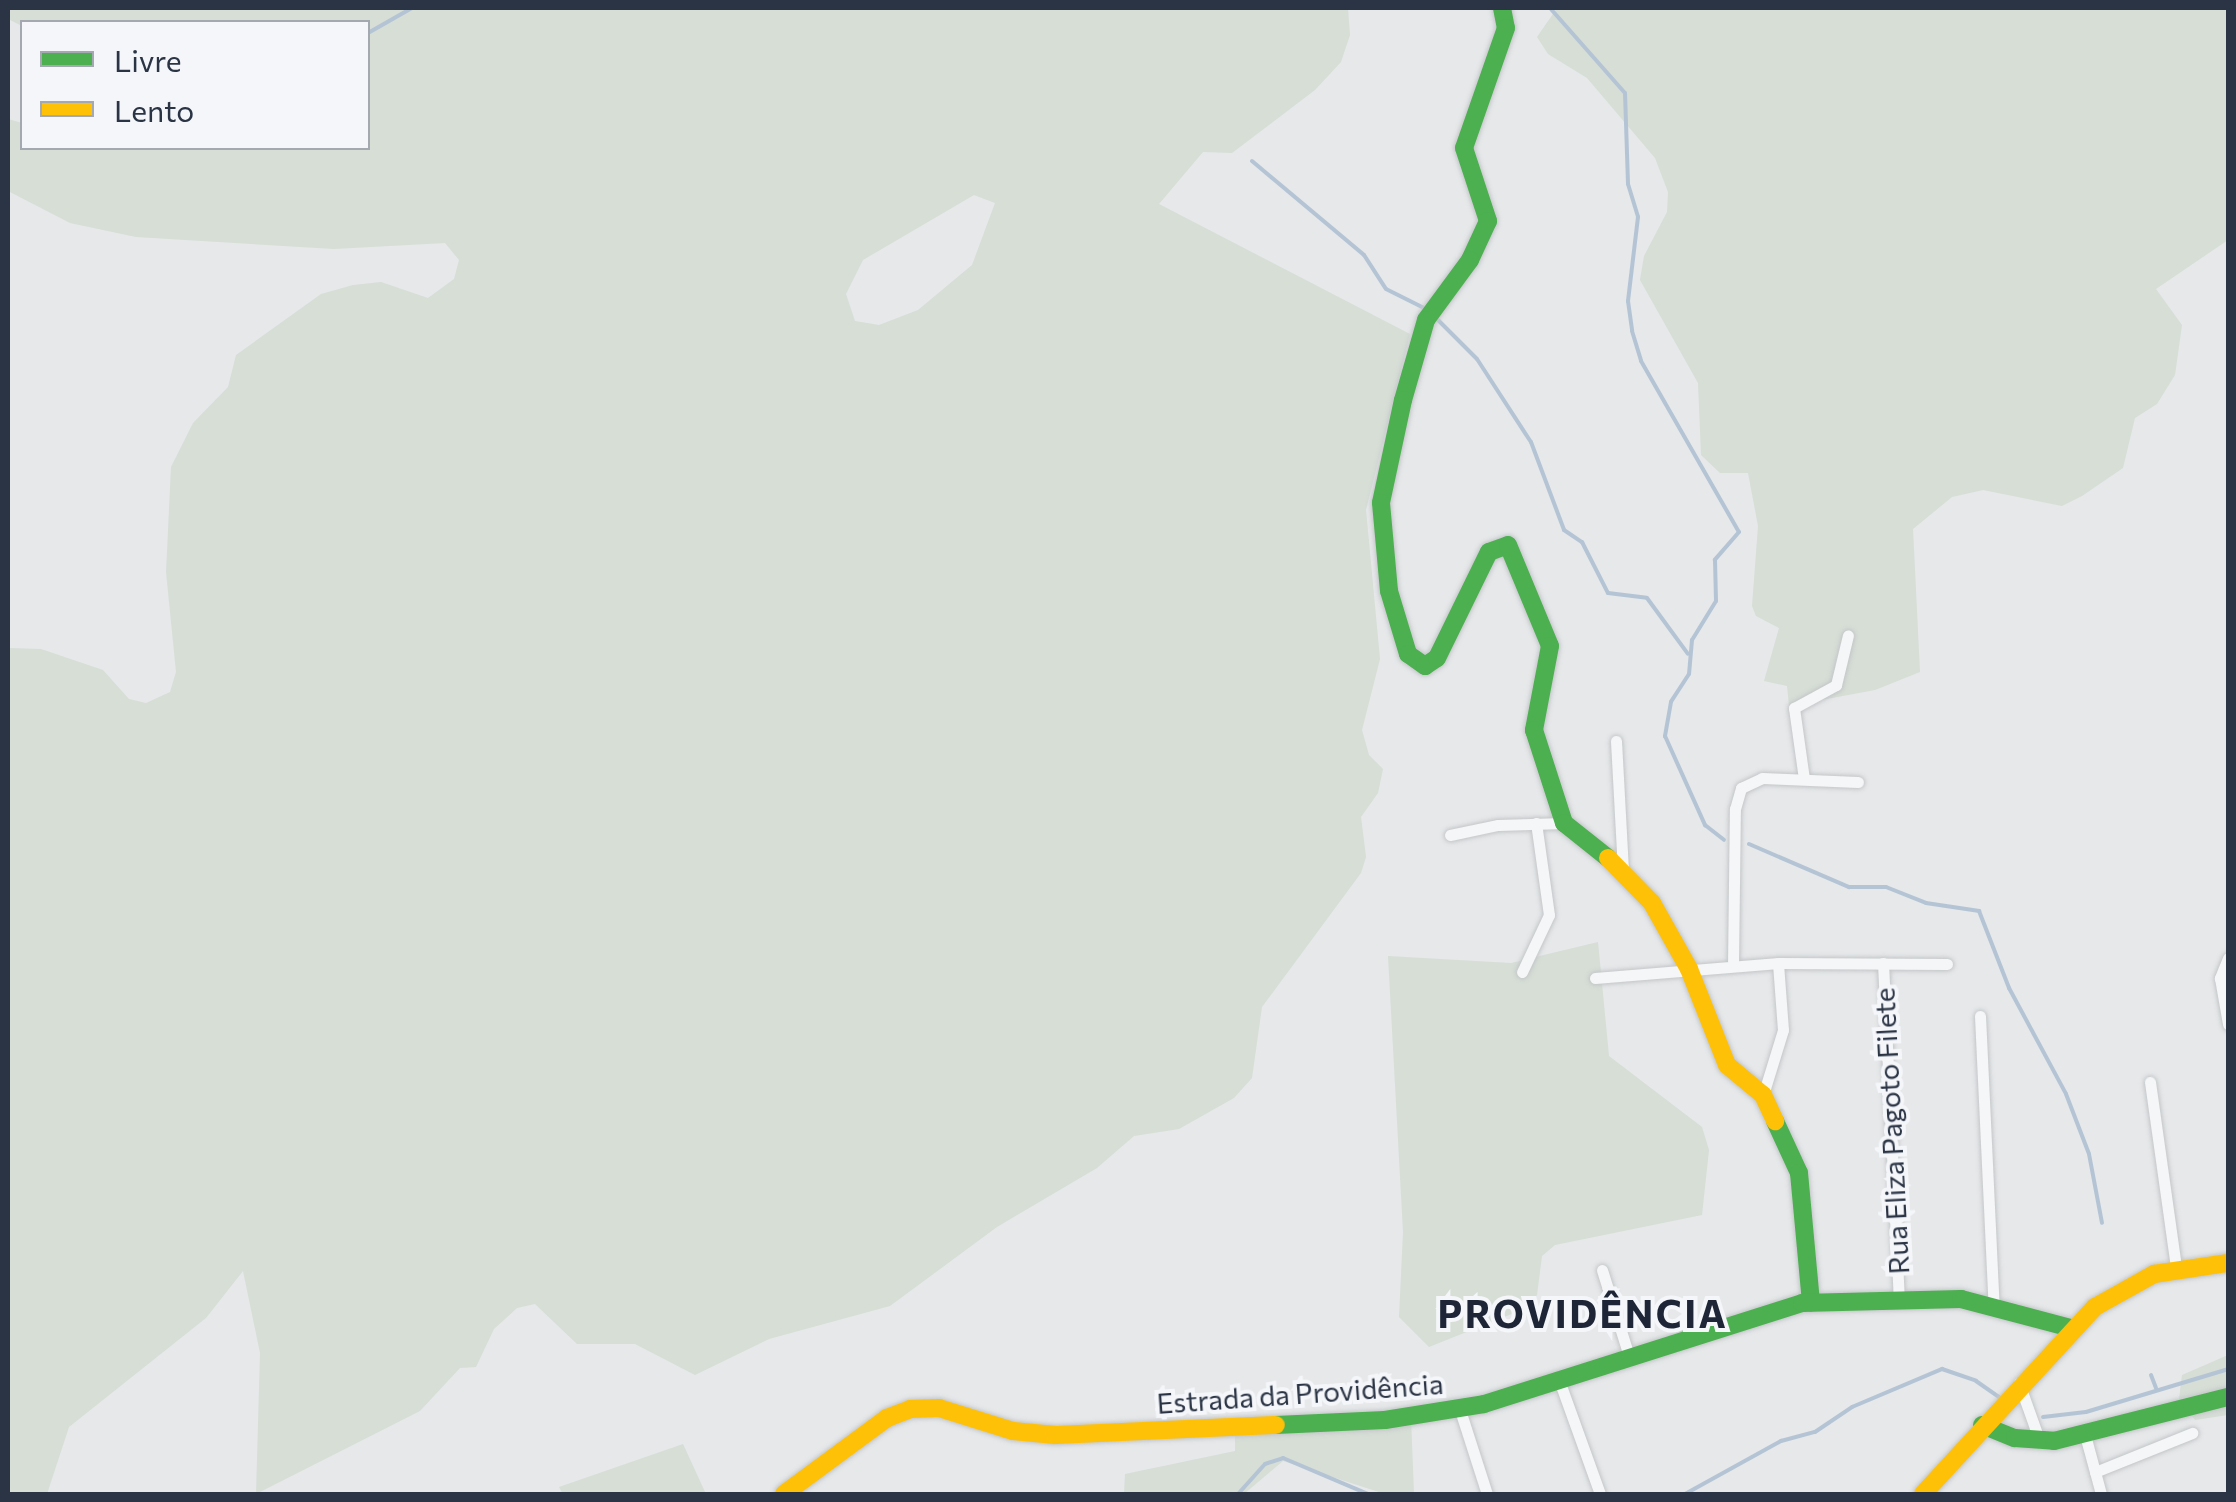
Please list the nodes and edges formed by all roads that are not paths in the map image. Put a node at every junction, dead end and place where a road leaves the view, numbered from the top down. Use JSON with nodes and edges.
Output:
{"nodes":[{"id":1,"x":1502,"y":8,"type":"edge"},
{"id":2,"x":1848,"y":636,"type":"dead end"},
{"id":3,"x":1616,"y":741,"type":"dead end"},
{"id":4,"x":1804,"y":778,"type":"junction"},
{"id":5,"x":1858,"y":782,"type":"dead end"},
{"id":6,"x":1536,"y":823,"type":"junction"},
{"id":7,"x":1564,"y":823,"type":"junction"},
{"id":8,"x":1450,"y":835,"type":"dead end"},
{"id":9,"x":1624,"y":870,"type":"junction"},
{"id":10,"x":2228,"y":958,"type":"edge"},
{"id":11,"x":1778,"y":963,"type":"junction"},
{"id":12,"x":1883,"y":963,"type":"junction"},
{"id":13,"x":1947,"y":964,"type":"dead end"},
{"id":14,"x":1733,"y":965,"type":"junction"},
{"id":15,"x":1689,"y":969,"type":"junction"},
{"id":16,"x":1522,"y":972,"type":"dead end"},
{"id":17,"x":1596,"y":978,"type":"dead end"},
{"id":18,"x":1980,"y":1016,"type":"dead end"},
{"id":19,"x":2228,"y":1024,"type":"edge"},
{"id":20,"x":2150,"y":1082,"type":"dead end"},
{"id":21,"x":1764,"y":1096,"type":"junction"},
{"id":22,"x":2228,"y":1264,"type":"edge"},
{"id":23,"x":2176,"y":1268,"type":"junction"},
{"id":24,"x":1602,"y":1270,"type":"dead end"},
{"id":25,"x":1899,"y":1299,"type":"junction"},
{"id":26,"x":1811,"y":1302,"type":"junction"},
{"id":27,"x":1994,"y":1308,"type":"junction"},
{"id":28,"x":2070,"y":1328,"type":"junction"},
{"id":29,"x":1629,"y":1356,"type":"junction"},
{"id":30,"x":1559,"y":1380,"type":"junction"},
{"id":31,"x":2014,"y":1388,"type":"junction"},
{"id":32,"x":2228,"y":1397,"type":"edge"},
{"id":33,"x":1460,"y":1410,"type":"junction"},
{"id":34,"x":1988,"y":1419,"type":"junction"},
{"id":35,"x":2192,"y":1433,"type":"dead end"},
{"id":36,"x":2086,"y":1435,"type":"junction"},
{"id":37,"x":2040,"y":1442,"type":"junction"},
{"id":38,"x":2095,"y":1472,"type":"junction"},
{"id":39,"x":784,"y":1494,"type":"edge"},
{"id":40,"x":1487,"y":1494,"type":"edge"},
{"id":41,"x":1600,"y":1494,"type":"edge"},
{"id":42,"x":1923,"y":1494,"type":"edge"},
{"id":43,"x":2101,"y":1494,"type":"edge"}],
"edges":[{"from":1,"to":7,"type":"street"},
{"from":2,"to":4,"type":"street"},
{"from":3,"to":9,"type":"street"},
{"from":4,"to":5,"type":"street"},
{"from":4,"to":14,"type":"street"},
{"from":6,"to":7,"type":"street"},
{"from":6,"to":8,"type":"street"},
{"from":6,"to":16,"type":"street"},
{"from":7,"to":9,"type":"street"},
{"from":9,"to":15,"type":"street"},
{"from":10,"to":19,"type":"street"},
{"from":11,"to":12,"type":"street"},
{"from":11,"to":14,"type":"street"},
{"from":11,"to":21,"type":"street"},
{"from":12,"to":13,"type":"street"},
{"from":12,"to":25,"type":"street","name":"Rua Eliza Pagoto Filete"},
{"from":14,"to":15,"type":"street"},
{"from":15,"to":17,"type":"street"},
{"from":15,"to":21,"type":"street"},
{"from":18,"to":27,"type":"street"},
{"from":20,"to":23,"type":"street"},
{"from":21,"to":26,"type":"street"},
{"from":22,"to":23,"type":"street"},
{"from":23,"to":28,"type":"street"},
{"from":24,"to":29,"type":"street"},
{"from":25,"to":26,"type":"street","name":"Estrada da Providência"},
{"from":25,"to":27,"type":"street","name":"Estrada da Providência"},
{"from":26,"to":29,"type":"street","name":"Estrada da Providência"},
{"from":27,"to":28,"type":"street","name":"Estrada da Providência"},
{"from":28,"to":31,"type":"street"},
{"from":29,"to":30,"type":"street","name":"Estrada da Providência"},
{"from":30,"to":33,"type":"street","name":"Estrada da Providência"},
{"from":30,"to":41,"type":"street"},
{"from":31,"to":34,"type":"street"},
{"from":31,"to":37,"type":"street"},
{"from":32,"to":36,"type":"street"},
{"from":33,"to":39,"type":"street","name":"Estrada da Providência"},
{"from":33,"to":40,"type":"street"},
{"from":34,"to":37,"type":"street"},
{"from":34,"to":42,"type":"street"},
{"from":35,"to":38,"type":"street"},
{"from":36,"to":37,"type":"street"},
{"from":36,"to":38,"type":"street"},
{"from":38,"to":43,"type":"street"}]}
